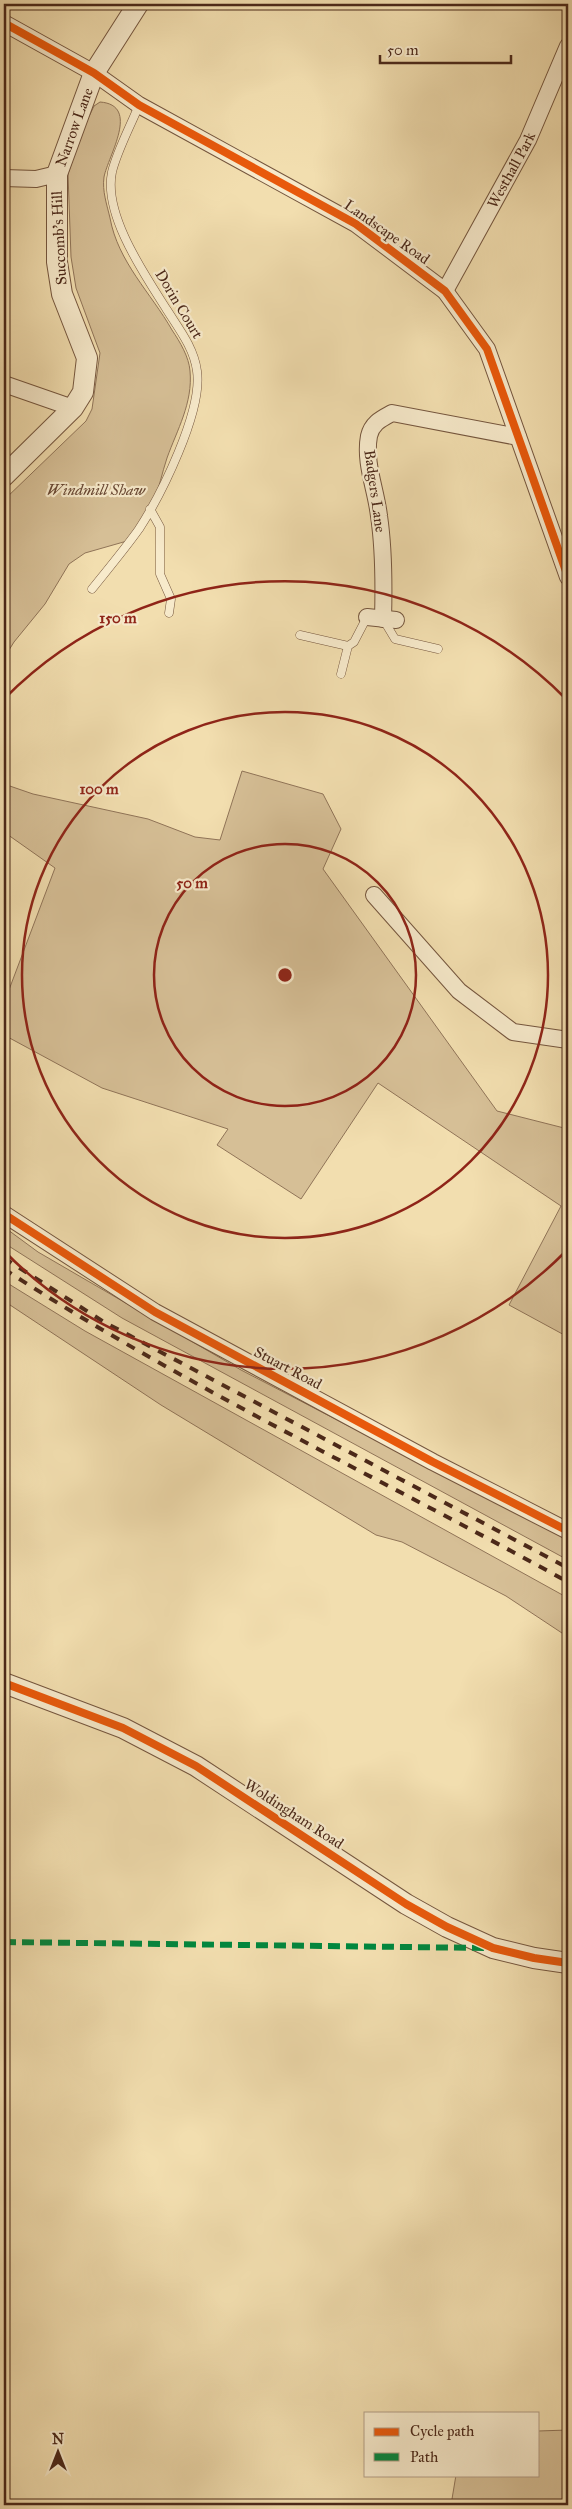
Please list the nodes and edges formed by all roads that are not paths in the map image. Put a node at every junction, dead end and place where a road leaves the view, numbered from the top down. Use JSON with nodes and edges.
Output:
{"nodes":[{"id":1,"x":138,"y":4,"type":"edge"},
{"id":2,"x":4,"y":24,"type":"edge"},
{"id":3,"x":568,"y":46,"type":"edge"},
{"id":4,"x":94,"y":73,"type":"junction"},
{"id":5,"x":140,"y":105,"type":"junction"},
{"id":6,"x":57,"y":174,"type":"junction"},
{"id":7,"x":4,"y":178,"type":"edge"},
{"id":8,"x":445,"y":291,"type":"junction"},
{"id":9,"x":4,"y":384,"type":"edge"},
{"id":10,"x":73,"y":408,"type":"junction"},
{"id":11,"x":518,"y":437,"type":"junction"},
{"id":12,"x":4,"y":476,"type":"edge"},
{"id":13,"x":150,"y":508,"type":"junction"},
{"id":14,"x":565,"y":557,"type":"edge"},
{"id":15,"x":568,"y":577,"type":"edge"},
{"id":16,"x":92,"y":589,"type":"dead end"},
{"id":17,"x":169,"y":613,"type":"dead end"},
{"id":18,"x":382,"y":619,"type":"junction"},
{"id":19,"x":300,"y":635,"type":"dead end"},
{"id":20,"x":348,"y":646,"type":"junction"},
{"id":21,"x":438,"y":649,"type":"dead end"},
{"id":22,"x":341,"y":674,"type":"dead end"},
{"id":23,"x":374,"y":895,"type":"dead end"},
{"id":24,"x":568,"y":1040,"type":"edge"},
{"id":25,"x":4,"y":1214,"type":"edge"},
{"id":26,"x":567,"y":1529,"type":"edge"},
{"id":27,"x":4,"y":1683,"type":"edge"},
{"id":28,"x":568,"y":1963,"type":"edge"}],
"edges":[{"from":1,"to":4,"type":"street","name":"Narrow Lane"},
{"from":2,"to":4,"type":"street","name":"Landscape Road"},
{"from":3,"to":8,"type":"street","name":"Westhall Park"},
{"from":4,"to":5,"type":"street","name":"Landscape Road"},
{"from":4,"to":6,"type":"street","name":"Narrow Lane"},
{"from":5,"to":8,"type":"street","name":"Landscape Road"},
{"from":5,"to":13,"type":"lane","name":"Dorin Court"},
{"from":6,"to":7,"type":"street"},
{"from":6,"to":10,"type":"street","name":"Succomb's Hill"},
{"from":8,"to":11,"type":"street","name":"Landscape Road"},
{"from":9,"to":10,"type":"street"},
{"from":10,"to":12,"type":"street","name":"Succomb's Hill"},
{"from":11,"to":14,"type":"street","name":"Landscape Road"},
{"from":11,"to":18,"type":"street","name":"Badgers Lane"},
{"from":13,"to":16,"type":"lane","name":"Dorin Court"},
{"from":13,"to":17,"type":"lane"},
{"from":14,"to":15,"type":"street","name":"Landscape Road"},
{"from":18,"to":20,"type":"lane"},
{"from":18,"to":21,"type":"lane"},
{"from":19,"to":20,"type":"lane"},
{"from":20,"to":22,"type":"lane"},
{"from":23,"to":24,"type":"street"},
{"from":25,"to":26,"type":"street","name":"Stuart Road"},
{"from":27,"to":28,"type":"street","name":"Woldingham Road"}]}
